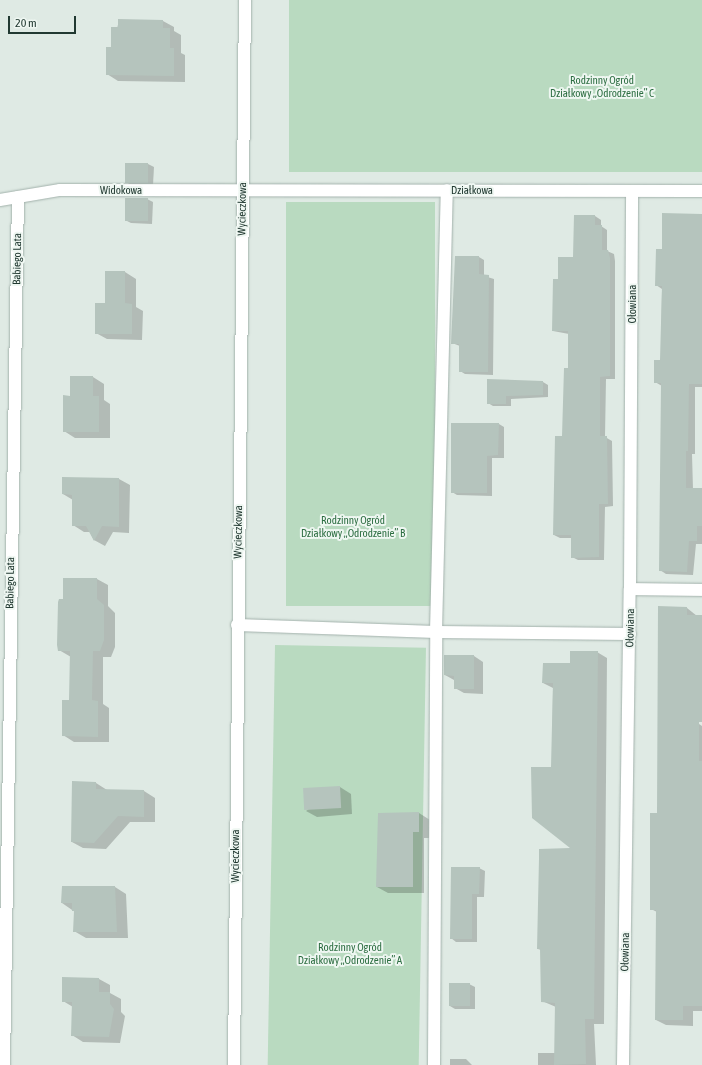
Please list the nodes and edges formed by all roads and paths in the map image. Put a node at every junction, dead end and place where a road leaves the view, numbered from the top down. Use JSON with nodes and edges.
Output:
{"nodes":[{"id":1,"x":245,"y":0,"type":"edge"},
{"id":2,"x":243,"y":188,"type":"junction"},
{"id":3,"x":447,"y":190,"type":"junction"},
{"id":4,"x":632,"y":191,"type":"junction"},
{"id":5,"x":702,"y":191,"type":"edge"},
{"id":6,"x":18,"y":197,"type":"junction"},
{"id":7,"x":0,"y":200,"type":"edge"},
{"id":8,"x":5,"y":573,"type":"edge"},
{"id":9,"x":630,"y":589,"type":"junction"},
{"id":10,"x":702,"y":590,"type":"edge"},
{"id":11,"x":237,"y":625,"type":"junction"},
{"id":12,"x":436,"y":632,"type":"junction"},
{"id":13,"x":630,"y":634,"type":"junction"},
{"id":14,"x":4,"y":1065,"type":"edge"},
{"id":15,"x":234,"y":1065,"type":"edge"},
{"id":16,"x":434,"y":1065,"type":"edge"},
{"id":17,"x":623,"y":1065,"type":"edge"}],
"edges":[{"from":1,"to":2,"type":"street","name":"Wycieczkowa"},
{"from":2,"to":3,"type":"street","name":"Działkowa"},
{"from":2,"to":6,"type":"street","name":"Widokowa"},
{"from":2,"to":11,"type":"street","name":"Wycieczkowa"},
{"from":3,"to":4,"type":"street","name":"Działkowa"},
{"from":3,"to":12,"type":"street"},
{"from":4,"to":5,"type":"street","name":"Działkowa"},
{"from":4,"to":9,"type":"street","name":"Ołowiana"},
{"from":6,"to":7,"type":"street","name":"Widokowa"},
{"from":6,"to":8,"type":"street","name":"Babiego Lata"},
{"from":8,"to":14,"type":"street","name":"Babiego Lata"},
{"from":9,"to":10,"type":"street"},
{"from":9,"to":13,"type":"street","name":"Ołowiana"},
{"from":11,"to":12,"type":"street"},
{"from":11,"to":15,"type":"street","name":"Wycieczkowa"},
{"from":12,"to":13,"type":"street"},
{"from":12,"to":16,"type":"street"},
{"from":13,"to":17,"type":"street","name":"Ołowiana"}]}
